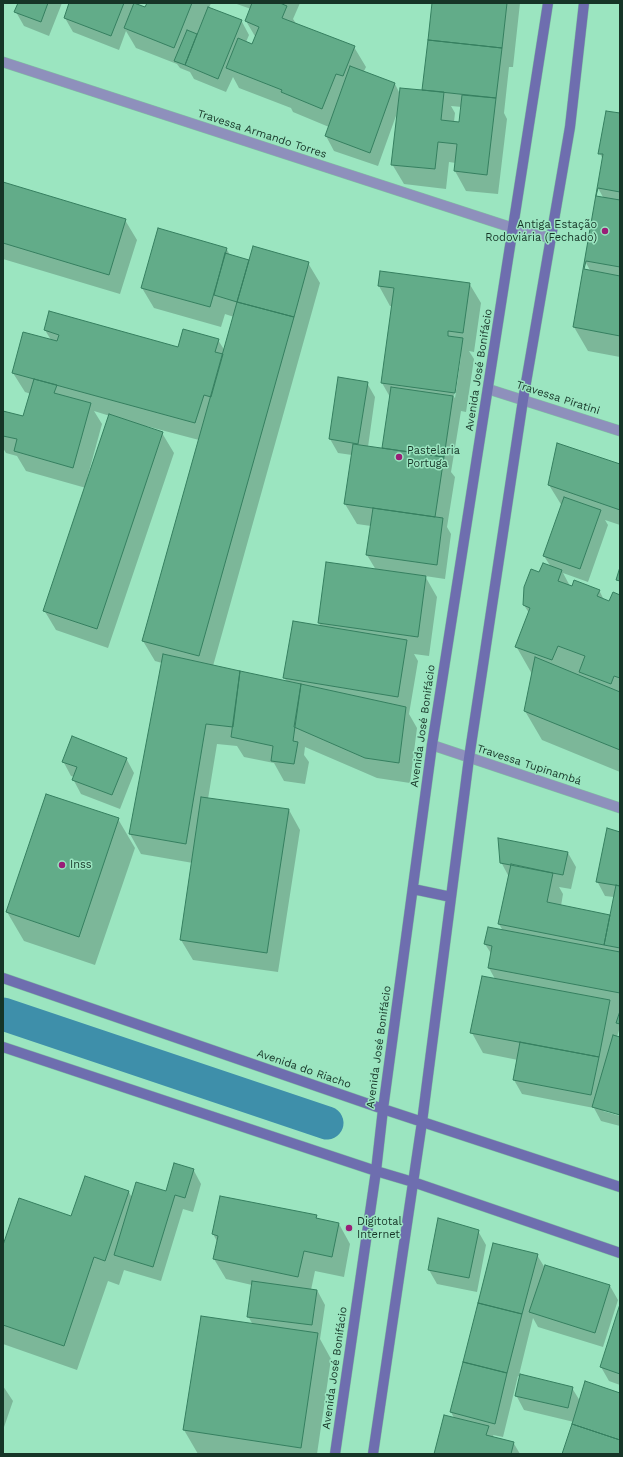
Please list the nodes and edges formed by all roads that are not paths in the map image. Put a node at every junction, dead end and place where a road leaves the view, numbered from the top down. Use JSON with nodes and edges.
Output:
{"nodes":[{"id":1,"x":548,"y":3,"type":"edge"},
{"id":2,"x":584,"y":3,"type":"edge"},
{"id":3,"x":3,"y":62,"type":"edge"},
{"id":4,"x":513,"y":228,"type":"junction"},
{"id":5,"x":550,"y":238,"type":"junction"},
{"id":6,"x":488,"y":389,"type":"junction"},
{"id":7,"x":523,"y":400,"type":"junction"},
{"id":8,"x":620,"y":431,"type":"edge"},
{"id":9,"x":432,"y":745,"type":"junction"},
{"id":10,"x":469,"y":758,"type":"junction"},
{"id":11,"x":620,"y":808,"type":"edge"},
{"id":12,"x":413,"y":889,"type":"junction"},
{"id":13,"x":451,"y":897,"type":"junction"},
{"id":14,"x":3,"y":978,"type":"edge"},
{"id":15,"x":3,"y":1047,"type":"edge"},
{"id":16,"x":383,"y":1109,"type":"junction"},
{"id":17,"x":422,"y":1122,"type":"junction"},
{"id":18,"x":376,"y":1171,"type":"junction"},
{"id":19,"x":413,"y":1182,"type":"junction"},
{"id":20,"x":620,"y":1187,"type":"edge"},
{"id":21,"x":620,"y":1252,"type":"edge"},
{"id":22,"x":335,"y":1454,"type":"edge"},
{"id":23,"x":373,"y":1454,"type":"edge"}],
"edges":[{"from":1,"to":4,"type":"street","name":"Avenida José Bonifácio"},
{"from":2,"to":5,"type":"street"},
{"from":3,"to":4,"type":"street","name":"Travessa Armando Torres"},
{"from":4,"to":5,"type":"street","name":"Travessa Armando Torres"},
{"from":4,"to":6,"type":"street","name":"Avenida José Bonifácio"},
{"from":5,"to":7,"type":"street"},
{"from":6,"to":7,"type":"street","name":"Travessa Piratini"},
{"from":6,"to":9,"type":"street","name":"Avenida José Bonifácio"},
{"from":7,"to":8,"type":"street","name":"Travessa Piratini"},
{"from":7,"to":10,"type":"street"},
{"from":9,"to":10,"type":"street","name":"Travessa Tupinambá"},
{"from":9,"to":12,"type":"street","name":"Avenida José Bonifácio"},
{"from":10,"to":11,"type":"street","name":"Travessa Tupinambá"},
{"from":10,"to":13,"type":"street"},
{"from":12,"to":13,"type":"street"},
{"from":12,"to":16,"type":"street","name":"Avenida José Bonifácio"},
{"from":13,"to":17,"type":"street"},
{"from":14,"to":16,"type":"street","name":"Avenida do Riacho"},
{"from":15,"to":18,"type":"street"},
{"from":16,"to":17,"type":"street","name":"Avenida do Riacho"},
{"from":16,"to":18,"type":"street","name":"Avenida José Bonifácio"},
{"from":17,"to":19,"type":"street"},
{"from":17,"to":20,"type":"street","name":"Avenida do Riacho"},
{"from":18,"to":19,"type":"street"},
{"from":18,"to":22,"type":"street","name":"Avenida José Bonifácio"},
{"from":19,"to":21,"type":"street"},
{"from":19,"to":23,"type":"street"}]}
